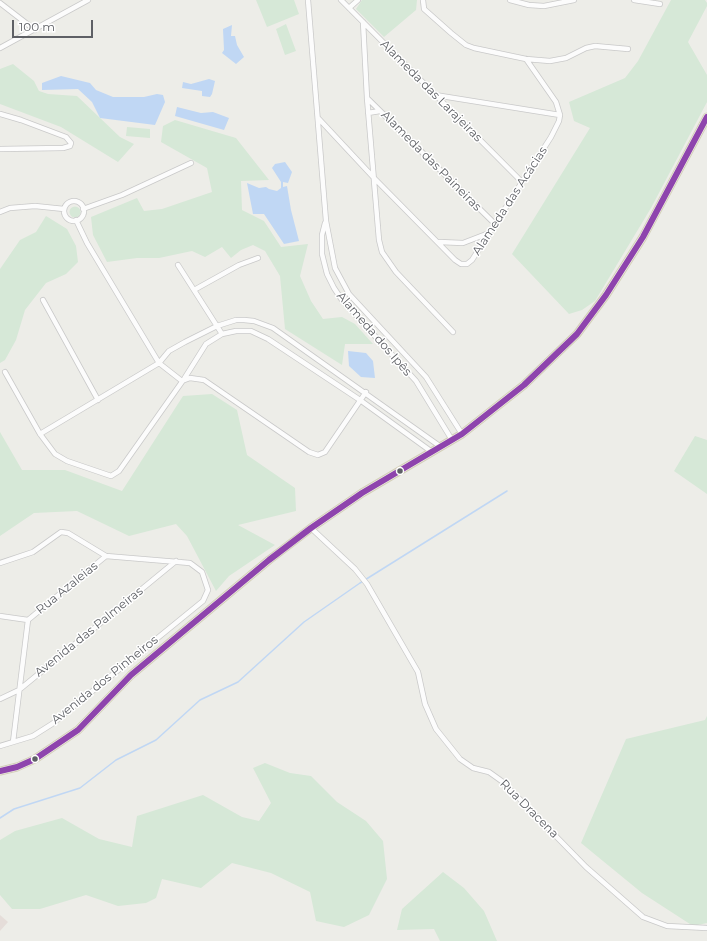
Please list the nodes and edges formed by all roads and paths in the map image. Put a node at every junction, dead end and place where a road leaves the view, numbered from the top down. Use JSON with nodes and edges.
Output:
{"nodes":[{"id":1,"x":88,"y":0,"type":"edge"},
{"id":2,"x":308,"y":0,"type":"edge"},
{"id":3,"x":341,"y":0,"type":"edge"},
{"id":4,"x":358,"y":0,"type":"edge"},
{"id":5,"x":423,"y":0,"type":"edge"},
{"id":6,"x":510,"y":0,"type":"edge"},
{"id":7,"x":574,"y":0,"type":"edge"},
{"id":8,"x":634,"y":0,"type":"edge"},
{"id":9,"x":0,"y":3,"type":"edge"},
{"id":10,"x":660,"y":4,"type":"dead end"},
{"id":11,"x":349,"y":8,"type":"junction"},
{"id":12,"x":363,"y":22,"type":"junction"},
{"id":13,"x":35,"y":30,"type":"junction"},
{"id":14,"x":0,"y":48,"type":"edge"},
{"id":15,"x":628,"y":49,"type":"dead end"},
{"id":16,"x":526,"y":59,"type":"junction"},
{"id":17,"x":435,"y":95,"type":"junction"},
{"id":18,"x":367,"y":98,"type":"junction"},
{"id":19,"x":380,"y":111,"type":"junction"},
{"id":20,"x":368,"y":113,"type":"junction"},
{"id":21,"x":0,"y":114,"type":"edge"},
{"id":22,"x":560,"y":115,"type":"junction"},
{"id":23,"x":707,"y":117,"type":"edge"},
{"id":24,"x":319,"y":119,"type":"junction"},
{"id":25,"x":0,"y":149,"type":"edge"},
{"id":26,"x":191,"y":163,"type":"dead end"},
{"id":27,"x":375,"y":179,"type":"junction"},
{"id":28,"x":522,"y":182,"type":"junction"},
{"id":29,"x":64,"y":209,"type":"junction"},
{"id":30,"x":83,"y":209,"type":"junction"},
{"id":31,"x":0,"y":212,"type":"edge"},
{"id":32,"x":76,"y":220,"type":"junction"},
{"id":33,"x":326,"y":221,"type":"junction"},
{"id":34,"x":495,"y":224,"type":"junction"},
{"id":35,"x":489,"y":232,"type":"junction"},
{"id":36,"x":439,"y":242,"type":"junction"},
{"id":37,"x":258,"y":258,"type":"dead end"},
{"id":38,"x":178,"y":266,"type":"dead end"},
{"id":39,"x":194,"y":290,"type":"junction"},
{"id":40,"x":43,"y":300,"type":"dead end"},
{"id":41,"x":217,"y":326,"type":"junction"},
{"id":42,"x":453,"y":332,"type":"dead end"},
{"id":43,"x":222,"y":334,"type":"junction"},
{"id":44,"x":158,"y":363,"type":"junction"},
{"id":45,"x":6,"y":372,"type":"dead end"},
{"id":46,"x":424,"y":375,"type":"junction"},
{"id":47,"x":182,"y":381,"type":"junction"},
{"id":48,"x":416,"y":381,"type":"junction"},
{"id":49,"x":366,"y":392,"type":"junction"},
{"id":50,"x":438,"y":395,"type":"junction"},
{"id":51,"x":98,"y":400,"type":"junction"},
{"id":52,"x":360,"y":400,"type":"junction"},
{"id":53,"x":429,"y":401,"type":"junction"},
{"id":54,"x":388,"y":408,"type":"junction"},
{"id":55,"x":382,"y":416,"type":"junction"},
{"id":56,"x":400,"y":417,"type":"junction"},
{"id":57,"x":395,"y":425,"type":"junction"},
{"id":58,"x":40,"y":434,"type":"junction"},
{"id":59,"x":462,"y":434,"type":"junction"},
{"id":60,"x":452,"y":440,"type":"junction"},
{"id":61,"x":441,"y":447,"type":"junction"},
{"id":62,"x":432,"y":452,"type":"junction"},
{"id":63,"x":311,"y":528,"type":"junction"},
{"id":64,"x":106,"y":556,"type":"junction"},
{"id":65,"x":176,"y":561,"type":"junction"},
{"id":66,"x":0,"y":563,"type":"edge"},
{"id":67,"x":0,"y":616,"type":"edge"},
{"id":68,"x":28,"y":620,"type":"junction"},
{"id":69,"x":19,"y":690,"type":"junction"},
{"id":70,"x":0,"y":699,"type":"edge"},
{"id":71,"x":13,"y":742,"type":"junction"},
{"id":72,"x":0,"y":746,"type":"edge"},
{"id":73,"x":0,"y":771,"type":"edge"},
{"id":74,"x":707,"y":928,"type":"edge"}],
"edges":[{"from":1,"to":13,"type":"street"},
{"from":2,"to":24,"type":"street","name":"Alameda dos Ipês"},
{"from":3,"to":11,"type":"street","name":"Alameda das Larajeiras"},
{"from":4,"to":11,"type":"street"},
{"from":5,"to":16,"type":"street"},
{"from":6,"to":7,"type":"street"},
{"from":8,"to":10,"type":"street"},
{"from":9,"to":13,"type":"street"},
{"from":11,"to":12,"type":"street","name":"Alameda das Larajeiras"},
{"from":12,"to":17,"type":"street","name":"Alameda das Larajeiras"},
{"from":12,"to":18,"type":"street"},
{"from":13,"to":14,"type":"street"},
{"from":15,"to":16,"type":"street"},
{"from":16,"to":22,"type":"street"},
{"from":17,"to":22,"type":"street"},
{"from":17,"to":28,"type":"street","name":"Alameda das Larajeiras"},
{"from":18,"to":19,"type":"street","name":"Alameda das Paineiras"},
{"from":18,"to":20,"type":"street"},
{"from":19,"to":20,"type":"street"},
{"from":19,"to":34,"type":"street","name":"Alameda das Paineiras"},
{"from":20,"to":27,"type":"street"},
{"from":21,"to":25,"type":"street"},
{"from":22,"to":28,"type":"street","name":"Alameda das Acácias"},
{"from":23,"to":59,"type":"main road"},
{"from":24,"to":27,"type":"street","name":"Alameda das Acácias"},
{"from":24,"to":33,"type":"street","name":"Alameda dos Ipês"},
{"from":26,"to":30,"type":"street"},
{"from":27,"to":36,"type":"street","name":"Alameda das Acácias"},
{"from":27,"to":42,"type":"street"},
{"from":28,"to":34,"type":"street","name":"Alameda das Acácias"},
{"from":29,"to":30,"type":"street"},
{"from":29,"to":31,"type":"street"},
{"from":29,"to":32,"type":"street"},
{"from":30,"to":32,"type":"street"},
{"from":32,"to":44,"type":"street"},
{"from":33,"to":46,"type":"street","name":"Alameda dos Ipês"},
{"from":33,"to":48,"type":"street","name":"Alameda dos Ipês"},
{"from":34,"to":35,"type":"street","name":"Alameda das Acácias"},
{"from":35,"to":36,"type":"street"},
{"from":35,"to":36,"type":"street","name":"Alameda das Acácias"},
{"from":37,"to":39,"type":"street"},
{"from":38,"to":39,"type":"street"},
{"from":39,"to":41,"type":"street"},
{"from":40,"to":51,"type":"street"},
{"from":41,"to":43,"type":"street"},
{"from":41,"to":44,"type":"street"},
{"from":41,"to":49,"type":"street"},
{"from":43,"to":47,"type":"street"},
{"from":43,"to":52,"type":"street"},
{"from":44,"to":47,"type":"street"},
{"from":44,"to":51,"type":"street"},
{"from":45,"to":58,"type":"street"},
{"from":46,"to":48,"type":"street"},
{"from":46,"to":50,"type":"street","name":"Alameda dos Ipês"},
{"from":47,"to":52,"type":"street"},
{"from":47,"to":58,"type":"street"},
{"from":48,"to":53,"type":"street","name":"Alameda dos Ipês"},
{"from":49,"to":52,"type":"street"},
{"from":49,"to":54,"type":"street"},
{"from":50,"to":53,"type":"street"},
{"from":50,"to":59,"type":"street","name":"Alameda dos Ipês"},
{"from":51,"to":58,"type":"street"},
{"from":52,"to":55,"type":"street"},
{"from":53,"to":60,"type":"street","name":"Alameda dos Ipês"},
{"from":54,"to":55,"type":"street"},
{"from":54,"to":56,"type":"street"},
{"from":55,"to":57,"type":"street"},
{"from":56,"to":57,"type":"street"},
{"from":56,"to":61,"type":"street"},
{"from":57,"to":62,"type":"street"},
{"from":59,"to":60,"type":"main road"},
{"from":60,"to":61,"type":"main road"},
{"from":61,"to":62,"type":"main road"},
{"from":62,"to":63,"type":"main road"},
{"from":63,"to":73,"type":"main road"},
{"from":63,"to":74,"type":"street","name":"Rua Dracena"},
{"from":64,"to":65,"type":"street"},
{"from":64,"to":66,"type":"street"},
{"from":64,"to":68,"type":"street","name":"Rua Azaleias"},
{"from":65,"to":69,"type":"street","name":"Avenida das Palmeiras"},
{"from":65,"to":71,"type":"street","name":"Avenida dos Pinheiros"},
{"from":67,"to":68,"type":"street"},
{"from":68,"to":69,"type":"street"},
{"from":69,"to":70,"type":"street","name":"Avenida das Palmeiras"},
{"from":69,"to":71,"type":"street"},
{"from":71,"to":72,"type":"street","name":"Avenida dos Pinheiros"}]}
